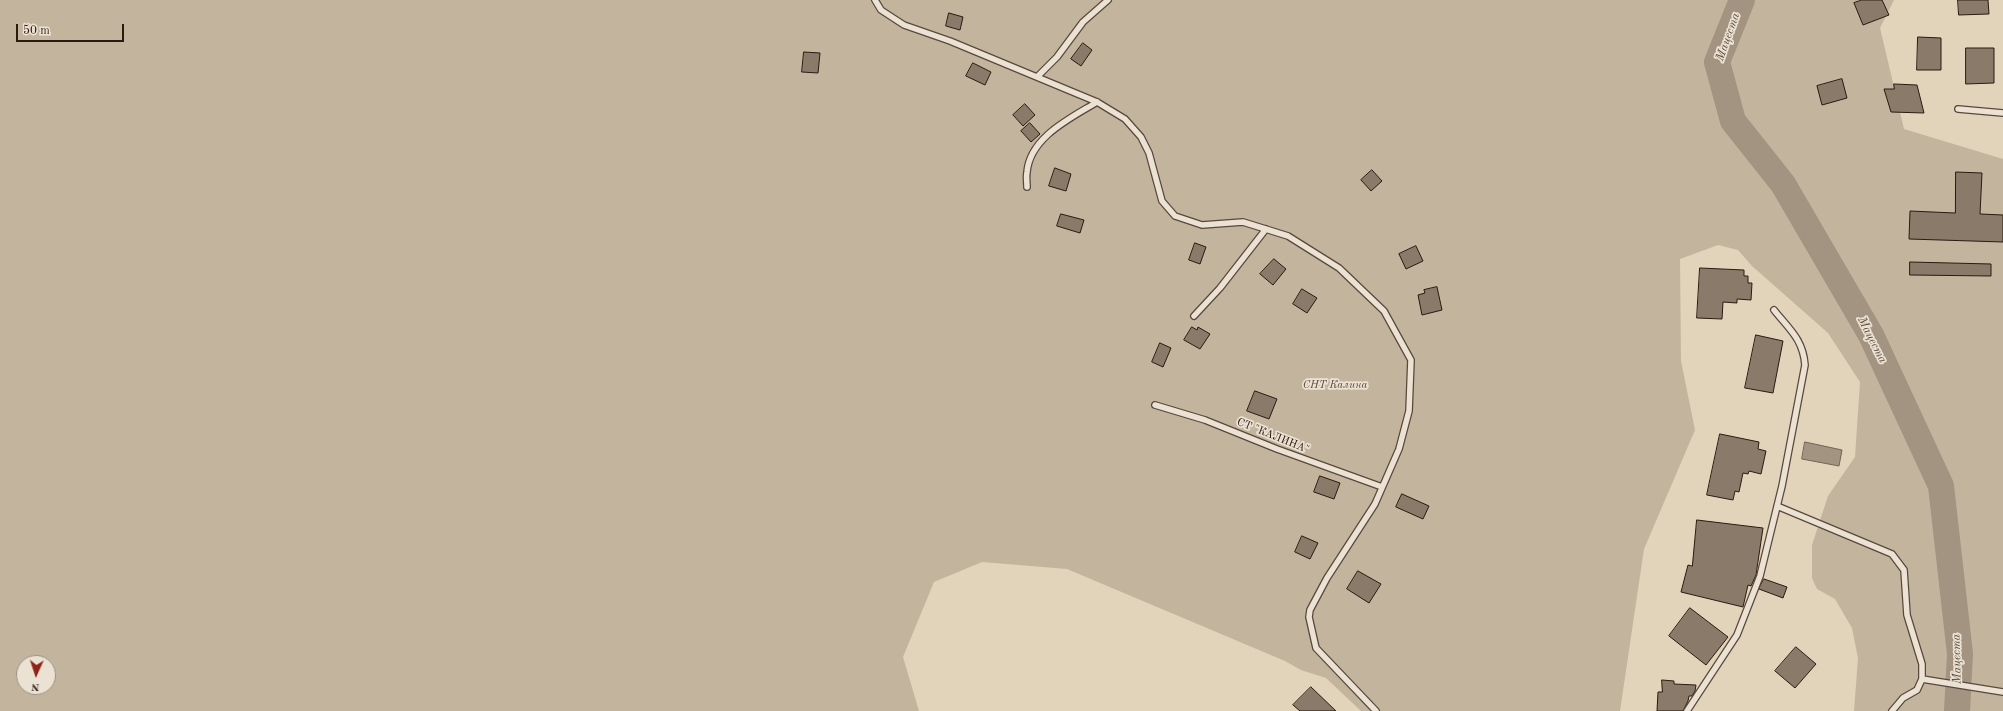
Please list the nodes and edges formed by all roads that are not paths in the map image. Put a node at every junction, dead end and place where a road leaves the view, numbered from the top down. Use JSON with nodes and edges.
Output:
{"nodes":[{"id":1,"x":875,"y":0,"type":"edge"},
{"id":2,"x":1108,"y":0,"type":"edge"},
{"id":3,"x":1038,"y":76,"type":"junction"},
{"id":4,"x":1097,"y":102,"type":"junction"},
{"id":5,"x":1958,"y":109,"type":"dead end"},
{"id":6,"x":2003,"y":113,"type":"edge"},
{"id":7,"x":1027,"y":188,"type":"dead end"},
{"id":8,"x":1266,"y":229,"type":"junction"},
{"id":9,"x":1774,"y":310,"type":"dead end"},
{"id":10,"x":1194,"y":316,"type":"dead end"},
{"id":11,"x":1155,"y":405,"type":"dead end"},
{"id":12,"x":1382,"y":487,"type":"junction"},
{"id":13,"x":1777,"y":506,"type":"junction"},
{"id":14,"x":1924,"y":679,"type":"junction"},
{"id":15,"x":2003,"y":692,"type":"edge"},
{"id":16,"x":1376,"y":711,"type":"edge"},
{"id":17,"x":1687,"y":711,"type":"edge"},
{"id":18,"x":1892,"y":711,"type":"edge"}],
"edges":[{"from":1,"to":3,"type":"lane"},
{"from":2,"to":3,"type":"lane"},
{"from":3,"to":4,"type":"lane"},
{"from":4,"to":7,"type":"lane"},
{"from":4,"to":8,"type":"lane"},
{"from":5,"to":6,"type":"lane"},
{"from":8,"to":10,"type":"lane"},
{"from":8,"to":12,"type":"lane"},
{"from":9,"to":13,"type":"lane"},
{"from":11,"to":12,"type":"lane","name":"СТ \"КАЛИНА\""},
{"from":12,"to":16,"type":"lane"},
{"from":13,"to":14,"type":"lane"},
{"from":13,"to":17,"type":"lane"},
{"from":14,"to":15,"type":"lane"},
{"from":14,"to":18,"type":"lane"}]}
